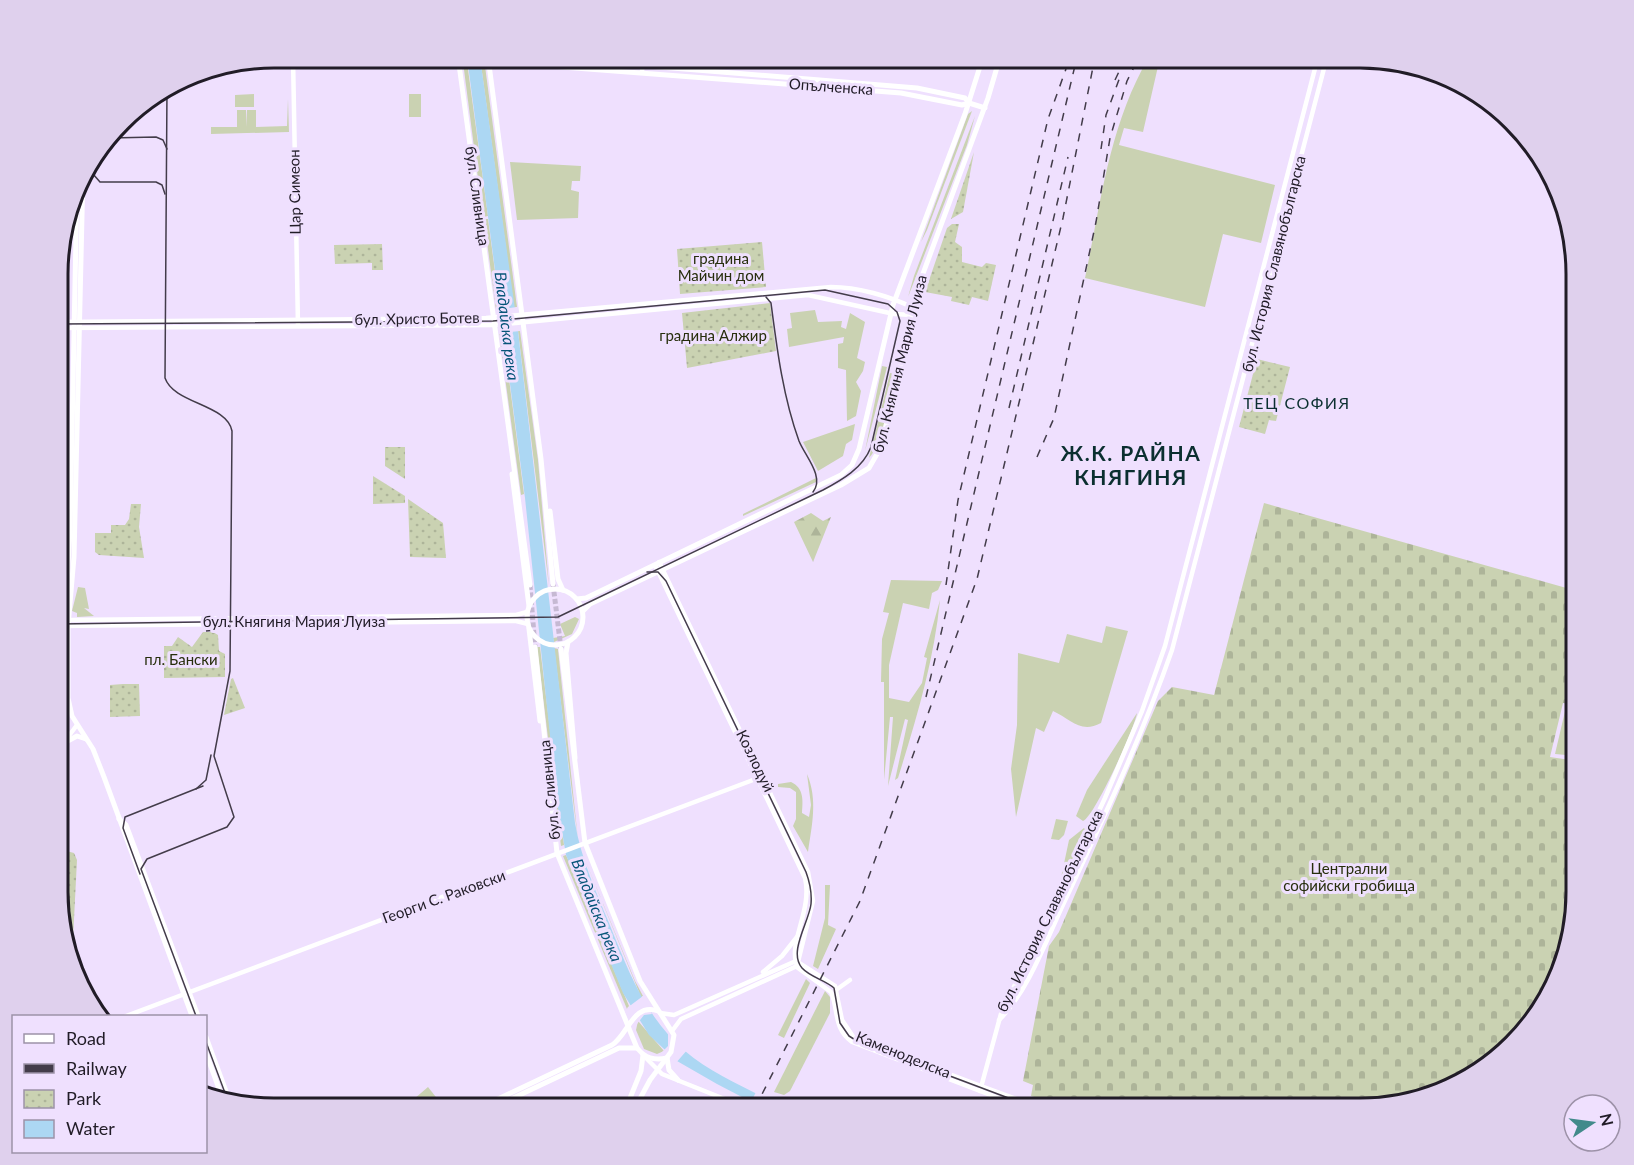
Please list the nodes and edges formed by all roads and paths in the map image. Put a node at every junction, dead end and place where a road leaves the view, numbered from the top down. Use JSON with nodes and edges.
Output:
{"nodes":[{"id":1,"x":293,"y":68,"type":"edge"},
{"id":2,"x":460,"y":68,"type":"edge"},
{"id":3,"x":488,"y":68,"type":"edge"},
{"id":4,"x":629,"y":68,"type":"edge"},
{"id":5,"x":634,"y":68,"type":"edge"},
{"id":6,"x":980,"y":68,"type":"edge"},
{"id":7,"x":997,"y":68,"type":"edge"},
{"id":8,"x":1315,"y":68,"type":"edge"},
{"id":9,"x":1324,"y":68,"type":"edge"},
{"id":10,"x":643,"y":69,"type":"junction"},
{"id":11,"x":969,"y":103,"type":"junction"},
{"id":12,"x":985,"y":108,"type":"junction"},
{"id":13,"x":82,"y":198,"type":"edge"},
{"id":14,"x":77,"y":212,"type":"edge"},
{"id":15,"x":895,"y":300,"type":"junction"},
{"id":16,"x":914,"y":308,"type":"junction"},
{"id":17,"x":891,"y":314,"type":"junction"},
{"id":18,"x":912,"y":315,"type":"junction"},
{"id":19,"x":520,"y":316,"type":"junction"},
{"id":20,"x":495,"y":318,"type":"junction"},
{"id":21,"x":297,"y":323,"type":"junction"},
{"id":22,"x":521,"y":323,"type":"junction"},
{"id":23,"x":68,"y":324,"type":"edge"},
{"id":24,"x":76,"y":325,"type":"junction"},
{"id":25,"x":496,"y":325,"type":"junction"},
{"id":26,"x":68,"y":326,"type":"edge"},
{"id":27,"x":542,"y":459,"type":"junction"},
{"id":28,"x":512,"y":464,"type":"junction"},
{"id":29,"x":657,"y":564,"type":"junction"},
{"id":30,"x":660,"y":570,"type":"junction"},
{"id":31,"x":530,"y":585,"type":"tunnel mouth"},
{"id":32,"x":558,"y":588,"type":"junction"},
{"id":33,"x":577,"y":600,"type":"junction"},
{"id":34,"x":529,"y":608,"type":"junction"},
{"id":35,"x":583,"y":611,"type":"junction"},
{"id":36,"x":68,"y":622,"type":"junction"},
{"id":37,"x":529,"y":628,"type":"junction"},
{"id":38,"x":564,"y":645,"type":"junction"},
{"id":39,"x":535,"y":647,"type":"tunnel mouth"},
{"id":40,"x":68,"y":698,"type":"joint"},
{"id":41,"x":77,"y":725,"type":"junction"},
{"id":42,"x":68,"y":737,"type":"edge"},
{"id":43,"x":68,"y":740,"type":"edge"},
{"id":44,"x":89,"y":741,"type":"junction"},
{"id":45,"x":545,"y":755,"type":"junction"},
{"id":46,"x":574,"y":768,"type":"junction"},
{"id":47,"x":760,"y":777,"type":"junction"},
{"id":48,"x":1091,"y":827,"type":"junction"},
{"id":49,"x":1098,"y":831,"type":"junction"},
{"id":50,"x":583,"y":844,"type":"junction"},
{"id":51,"x":560,"y":852,"type":"junction"},
{"id":52,"x":800,"y":933,"type":"junction"},
{"id":53,"x":798,"y":964,"type":"junction"},
{"id":54,"x":759,"y":976,"type":"junction"},
{"id":55,"x":831,"y":982,"type":"junction"},
{"id":56,"x":828,"y":988,"type":"junction"},
{"id":57,"x":838,"y":990,"type":"junction"},
{"id":58,"x":186,"y":993,"type":"junction"},
{"id":59,"x":659,"y":1012,"type":"junction"},
{"id":60,"x":131,"y":1015,"type":"edge"},
{"id":61,"x":192,"y":1015,"type":"edge"},
{"id":62,"x":197,"y":1015,"type":"edge"},
{"id":63,"x":997,"y":1022,"type":"junction"},
{"id":64,"x":628,"y":1027,"type":"junction"},
{"id":65,"x":673,"y":1034,"type":"junction"},
{"id":66,"x":207,"y":1040,"type":"edge"},
{"id":67,"x":637,"y":1048,"type":"junction"},
{"id":68,"x":643,"y":1055,"type":"junction"},
{"id":69,"x":207,"y":1056,"type":"edge"},
{"id":70,"x":667,"y":1058,"type":"junction"},
{"id":71,"x":657,"y":1072,"type":"junction"},
{"id":72,"x":678,"y":1080,"type":"junction"},
{"id":73,"x":980,"y":1088,"type":"junction"},
{"id":74,"x":220,"y":1091,"type":"edge"},
{"id":75,"x":226,"y":1092,"type":"edge"},
{"id":76,"x":502,"y":1097,"type":"edge"},
{"id":77,"x":515,"y":1097,"type":"edge"},
{"id":78,"x":630,"y":1097,"type":"edge"},
{"id":79,"x":641,"y":1097,"type":"edge"},
{"id":80,"x":721,"y":1097,"type":"edge"},
{"id":81,"x":1002,"y":1098,"type":"edge"},
{"id":82,"x":1010,"y":1098,"type":"edge"}],
"edges":[{"from":1,"to":21,"type":"main road","name":"Цар Симеон"},
{"from":2,"to":20,"type":"main road","name":"бул. Сливница"},
{"from":3,"to":19,"type":"main road","name":"бул. Сливница"},
{"from":4,"to":10,"type":"main road","name":"Опълченска"},
{"from":5,"to":10,"type":"main road","name":"Опълченска"},
{"from":6,"to":11,"type":"main road","name":"бул. Княгиня Мария Луиза"},
{"from":7,"to":12,"type":"main road","name":"бул. Княгиня Мария Луиза"},
{"from":8,"to":48,"type":"main road","name":"бул. История Славянобългарска"},
{"from":9,"to":49,"type":"main road","name":"бул. История Славянобългарска"},
{"from":10,"to":11,"type":"main road","name":"Опълченска"},
{"from":11,"to":12,"type":"main road","name":"Опълченска"},
{"from":11,"to":15,"type":"main road","name":"бул. Княгиня Мария Луиза"},
{"from":12,"to":16,"type":"main road","name":"бул. Княгиня Мария Луиза"},
{"from":13,"to":24,"type":"main road"},
{"from":14,"to":24,"type":"main road"},
{"from":15,"to":16,"type":"main road","name":"бул. Христо Ботев"},
{"from":15,"to":17,"type":"main road","name":"бул. Княгиня Мария Луиза"},
{"from":15,"to":19,"type":"main road","name":"бул. Христо Ботев"},
{"from":16,"to":18,"type":"main road","name":"бул. Княгиня Мария Луиза"},
{"from":17,"to":18,"type":"main road","name":"бул. Христо Ботев"},
{"from":17,"to":22,"type":"main road","name":"бул. Христо Ботев"},
{"from":17,"to":29,"type":"main road","name":"бул. Княгиня Мария Луиза"},
{"from":18,"to":30,"type":"main road","name":"бул. Княгиня Мария Луиза"},
{"from":19,"to":20,"type":"main road","name":"бул. Христо Ботев"},
{"from":19,"to":22,"type":"main road","name":"бул. Сливница"},
{"from":20,"to":21,"type":"main road","name":"бул. Христо Ботев"},
{"from":20,"to":25,"type":"main road","name":"бул. Сливница"},
{"from":21,"to":24,"type":"main road","name":"бул. Христо Ботев"},
{"from":21,"to":25,"type":"main road","name":"бул. Христо Ботев"},
{"from":22,"to":25,"type":"main road","name":"бул. Христо Ботев"},
{"from":22,"to":27,"type":"main road","name":"бул. Сливница"},
{"from":23,"to":24,"type":"main road","name":"бул. Христо Ботев"},
{"from":24,"to":26,"type":"main road","name":"бул. Христо Ботев"},
{"from":24,"to":36,"type":"main road"},
{"from":25,"to":28,"type":"main road","name":"бул. Сливница"},
{"from":27,"to":32,"type":"main road","name":"бул. Сливница"},
{"from":27,"to":32,"type":"main road"},
{"from":28,"to":31,"type":"main road","name":"бул. Сливница"},
{"from":28,"to":34,"type":"main road"},
{"from":29,"to":30,"type":"main road","name":"Козлодуй"},
{"from":29,"to":33,"type":"main road","name":"бул. Княгиня Мария Луиза"},
{"from":30,"to":35,"type":"main road","name":"бул. Княгиня Мария Луиза"},
{"from":30,"to":47,"type":"main road","name":"Козлодуй"},
{"from":32,"to":33,"type":"main road"},
{"from":32,"to":34,"type":"main road"},
{"from":33,"to":35,"type":"main road"},
{"from":34,"to":36,"type":"main road","name":"бул. Княгиня Мария Луиза"},
{"from":34,"to":37,"type":"main road"},
{"from":35,"to":38,"type":"main road"},
{"from":36,"to":37,"type":"main road","name":"бул. Княгиня Мария Луиза"},
{"from":36,"to":40,"type":"main road"},
{"from":37,"to":38,"type":"main road"},
{"from":37,"to":45,"type":"main road"},
{"from":38,"to":46,"type":"main road","name":"бул. Сливница"},
{"from":38,"to":46,"type":"main road"},
{"from":39,"to":45,"type":"main road","name":"бул. Сливница"},
{"from":40,"to":41,"type":"main road"},
{"from":41,"to":42,"type":"main road"},
{"from":41,"to":44,"type":"main road"},
{"from":43,"to":44,"type":"main road"},
{"from":44,"to":58,"type":"main road"},
{"from":45,"to":51,"type":"main road","name":"бул. Сливница"},
{"from":46,"to":50,"type":"main road","name":"бул. Сливница"},
{"from":47,"to":50,"type":"main road","name":"Георги С. Раковски"},
{"from":47,"to":52,"type":"main road","name":"Козлодуй"},
{"from":47,"to":53,"type":"main road","name":"Козлодуй"},
{"from":48,"to":49,"type":"main road"},
{"from":48,"to":63,"type":"main road","name":"бул. История Славянобългарска"},
{"from":49,"to":63,"type":"main road","name":"бул. История Славянобългарска"},
{"from":50,"to":51,"type":"main road","name":"Георги С. Раковски"},
{"from":50,"to":59,"type":"main road","name":"бул. Сливница"},
{"from":51,"to":58,"type":"main road","name":"Георги С. Раковски"},
{"from":51,"to":64,"type":"main road","name":"бул. Сливница"},
{"from":52,"to":53,"type":"main road","name":"Козлодуй"},
{"from":52,"to":54,"type":"main road"},
{"from":53,"to":54,"type":"main road"},
{"from":53,"to":55,"type":"main road"},
{"from":53,"to":56,"type":"main road"},
{"from":53,"to":65,"type":"main road"},
{"from":54,"to":59,"type":"main road"},
{"from":55,"to":57,"type":"main road"},
{"from":55,"to":57,"type":"main road","name":"Каменоделска"},
{"from":56,"to":57,"type":"main road"},
{"from":56,"to":73,"type":"main road","name":"Каменоделска"},
{"from":57,"to":73,"type":"main road","name":"Каменоделска"},
{"from":58,"to":60,"type":"main road","name":"Георги С. Раковски"},
{"from":58,"to":61,"type":"main road"},
{"from":58,"to":62,"type":"main road"},
{"from":59,"to":64,"type":"main road"},
{"from":59,"to":65,"type":"main road"},
{"from":63,"to":73,"type":"main road"},
{"from":64,"to":67,"type":"main road"},
{"from":64,"to":76,"type":"main road"},
{"from":65,"to":70,"type":"main road"},
{"from":66,"to":75,"type":"main road"},
{"from":67,"to":68,"type":"main road"},
{"from":67,"to":77,"type":"main road"},
{"from":68,"to":70,"type":"main road"},
{"from":68,"to":71,"type":"main road"},
{"from":68,"to":78,"type":"main road"},
{"from":69,"to":74,"type":"main road"},
{"from":70,"to":71,"type":"main road"},
{"from":70,"to":72,"type":"main road"},
{"from":71,"to":72,"type":"main road"},
{"from":71,"to":79,"type":"main road"},
{"from":72,"to":80,"type":"main road"},
{"from":73,"to":81,"type":"main road","name":"Каменоделска"},
{"from":73,"to":82,"type":"main road","name":"Каменоделска"}]}
